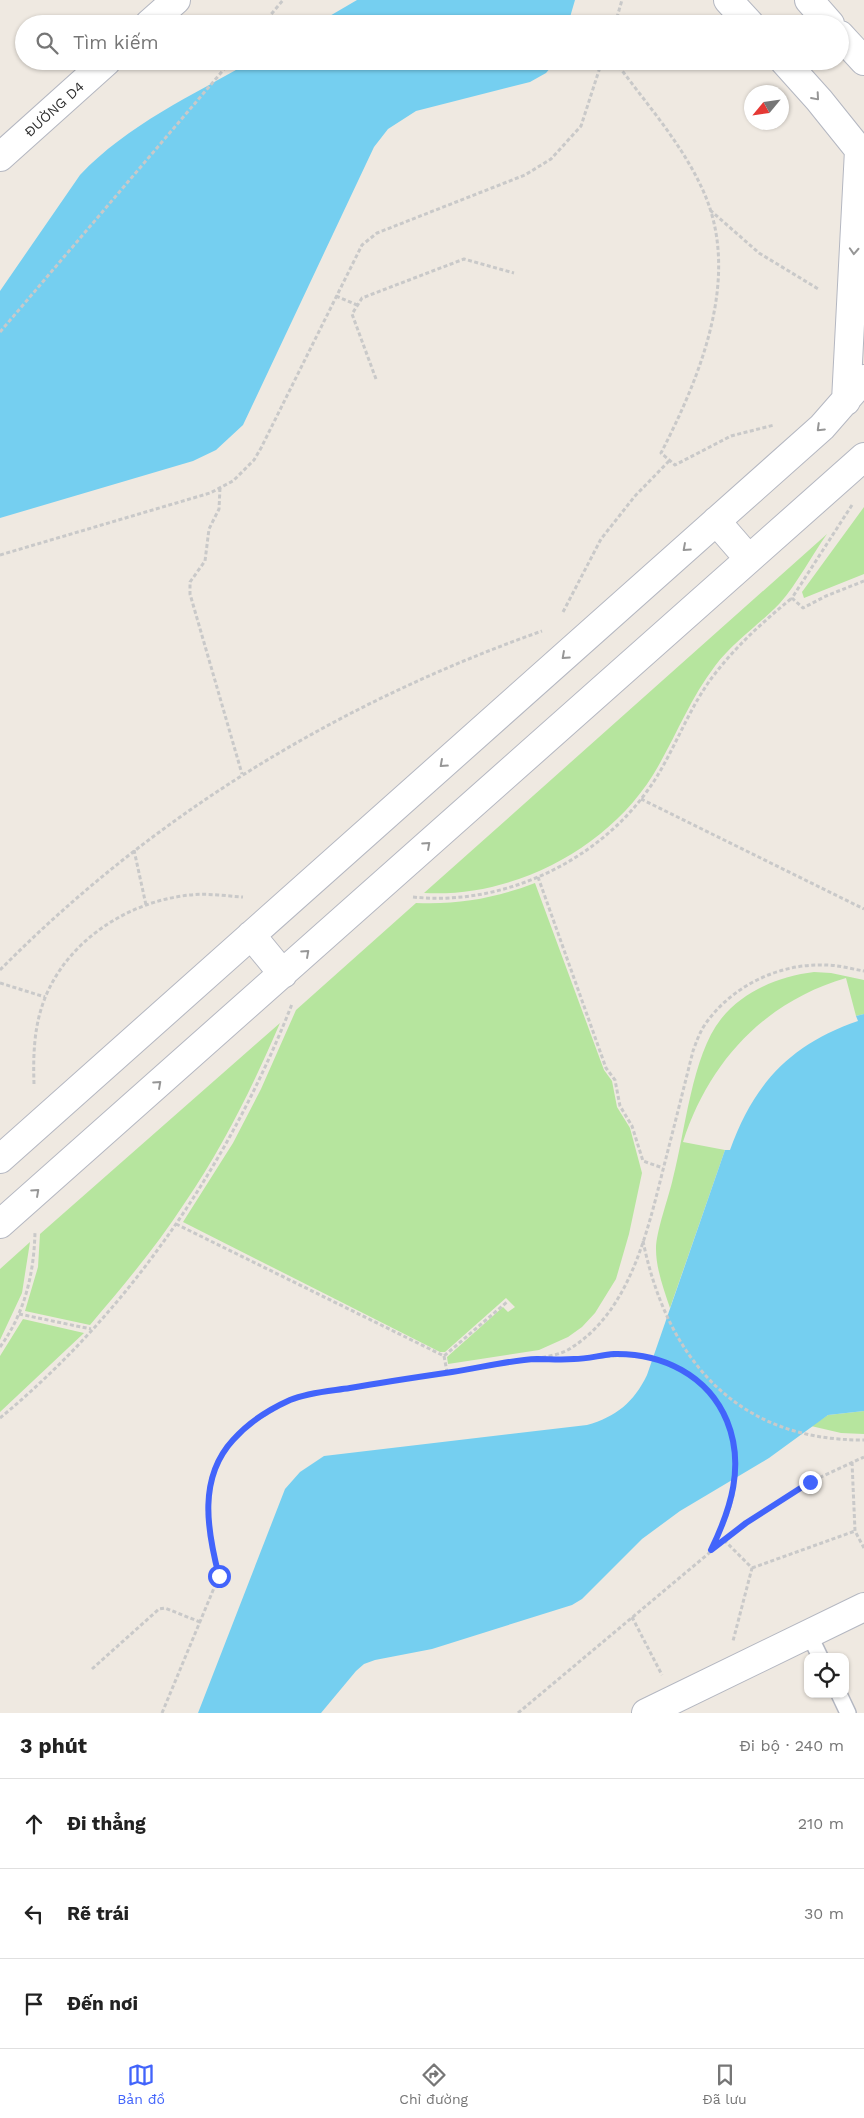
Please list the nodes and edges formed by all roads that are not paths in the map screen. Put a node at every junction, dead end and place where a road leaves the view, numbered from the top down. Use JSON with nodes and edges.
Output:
{"nodes":[{"id":1,"x":176,"y":0,"type":"edge"},
{"id":2,"x":728,"y":0,"type":"edge"},
{"id":3,"x":809,"y":0,"type":"edge"},
{"id":4,"x":159,"y":15,"type":"edge"},
{"id":5,"x":742,"y":15,"type":"edge"},
{"id":6,"x":822,"y":15,"type":"edge"},
{"id":7,"x":849,"y":45,"type":"edge"},
{"id":8,"x":864,"y":61,"type":"edge"},
{"id":9,"x":97,"y":70,"type":"edge"},
{"id":10,"x":792,"y":70,"type":"edge"},
{"id":11,"x":862,"y":153,"type":"edge"},
{"id":12,"x":0,"y":157,"type":"edge"},
{"id":13,"x":864,"y":378,"type":"edge"},
{"id":14,"x":846,"y":401,"type":"junction"},
{"id":15,"x":864,"y":457,"type":"edge"},
{"id":16,"x":716,"y":521,"type":"junction"},
{"id":17,"x":749,"y":560,"type":"junction"},
{"id":18,"x":251,"y":936,"type":"junction"},
{"id":19,"x":282,"y":974,"type":"junction"},
{"id":20,"x":0,"y":1159,"type":"edge"},
{"id":21,"x":0,"y":1224,"type":"edge"},
{"id":22,"x":864,"y":1607,"type":"edge"},
{"id":23,"x":815,"y":1645,"type":"edge"},
{"id":24,"x":841,"y":1698,"type":"edge"},
{"id":25,"x":646,"y":1713,"type":"edge"},
{"id":26,"x":848,"y":1713,"type":"edge"}],
"edges":[{"from":1,"to":4,"type":"street"},
{"from":2,"to":5,"type":"street"},
{"from":3,"to":6,"type":"street"},
{"from":7,"to":8,"type":"street"},
{"from":9,"to":12,"type":"street","name":"ĐƯỜNG D4"},
{"from":10,"to":11,"type":"street","one_way":true},
{"from":11,"to":14,"type":"street","one_way":true},
{"from":13,"to":14,"type":"street"},
{"from":14,"to":16,"type":"street","one_way":true},
{"from":15,"to":17,"type":"street"},
{"from":16,"to":17,"type":"street"},
{"from":16,"to":18,"type":"street","one_way":true},
{"from":19,"to":17,"type":"street","one_way":true},
{"from":18,"to":19,"type":"street"},
{"from":18,"to":20,"type":"street"},
{"from":21,"to":19,"type":"street","one_way":true},
{"from":22,"to":23,"type":"street"},
{"from":23,"to":25,"type":"street"},
{"from":24,"to":26,"type":"lane"}]}
